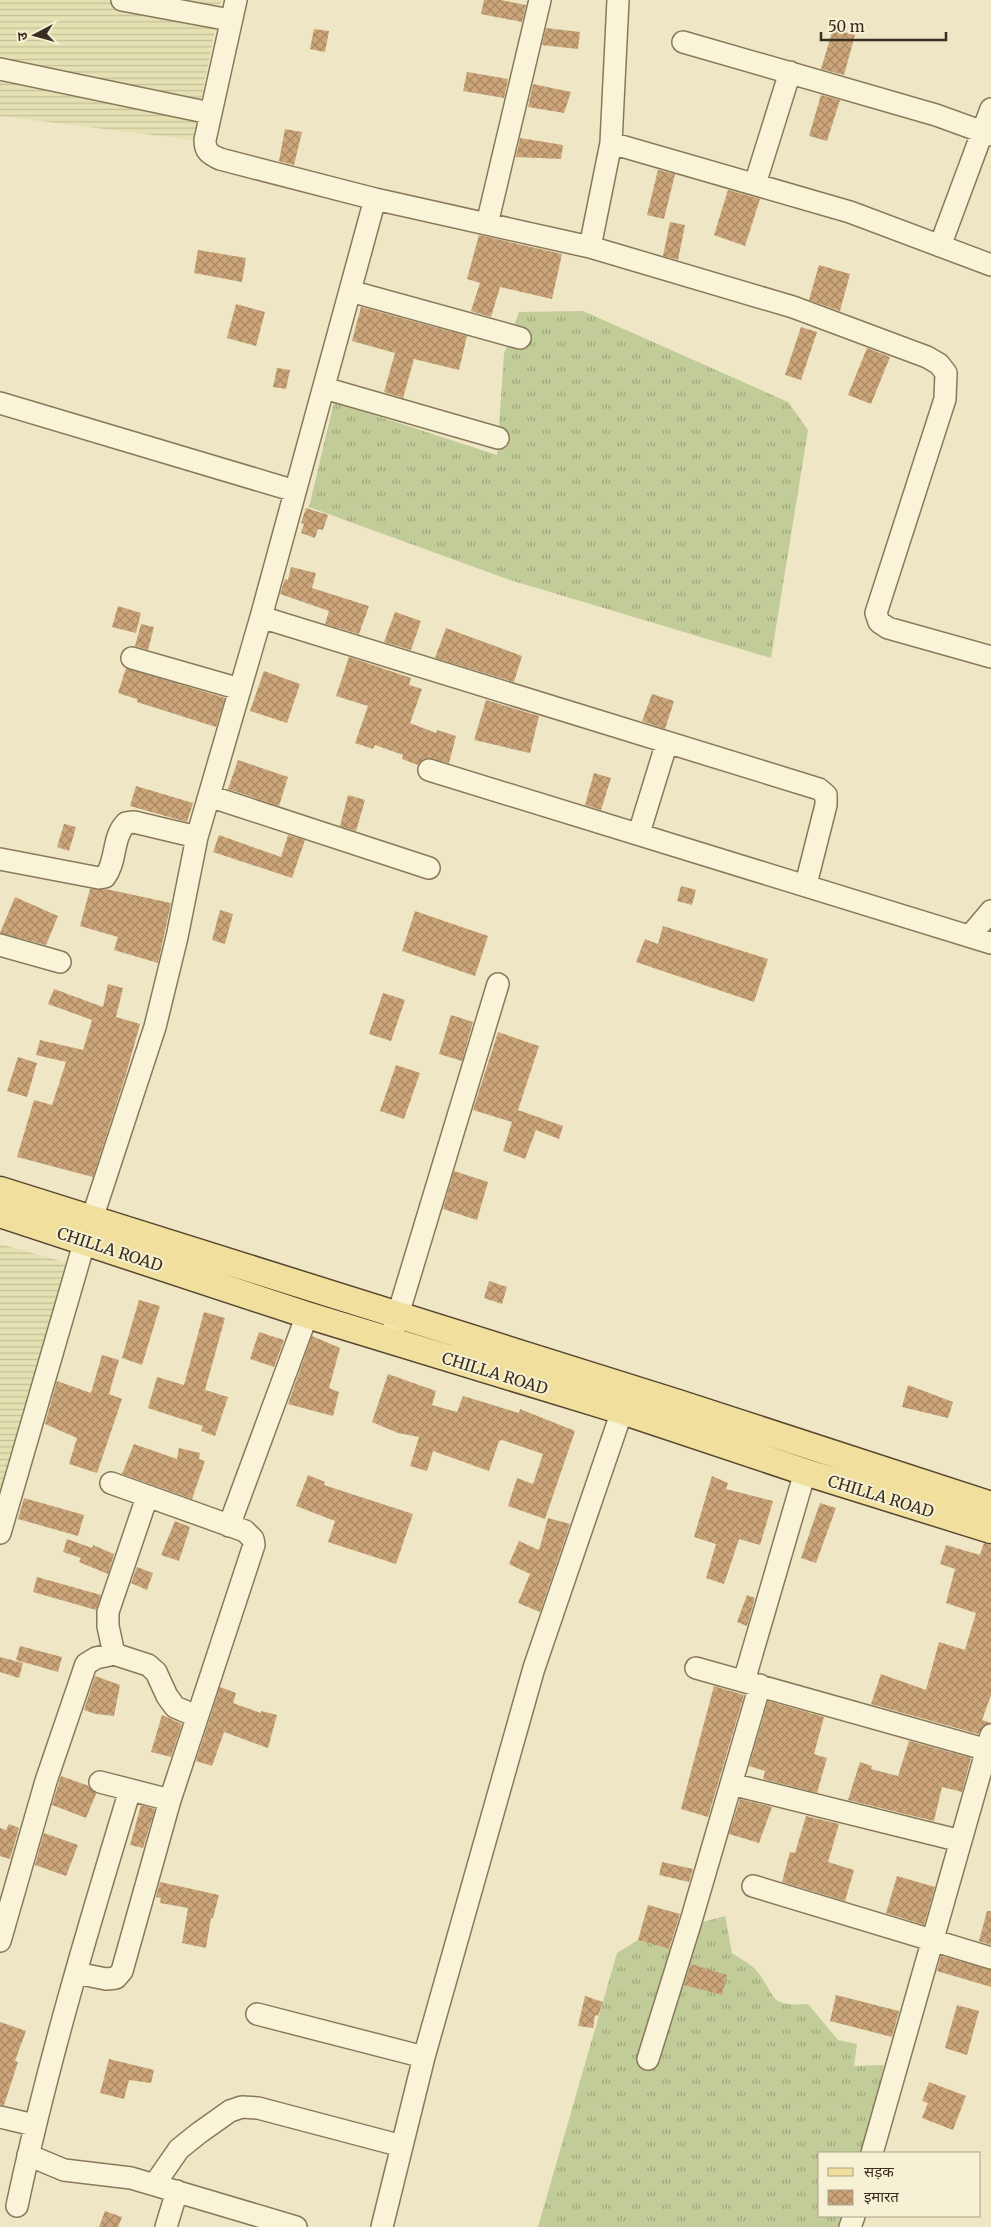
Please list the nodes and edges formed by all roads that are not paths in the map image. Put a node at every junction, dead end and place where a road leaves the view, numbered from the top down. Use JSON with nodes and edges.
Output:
{"nodes":[{"id":1,"x":122,"y":0,"type":"edge"},
{"id":2,"x":540,"y":0,"type":"edge"},
{"id":3,"x":618,"y":0,"type":"edge"},
{"id":4,"x":233,"y":10,"type":"edge"},
{"id":5,"x":683,"y":42,"type":"dead end"},
{"id":6,"x":0,"y":69,"type":"edge"},
{"id":7,"x":790,"y":72,"type":"junction"},
{"id":8,"x":991,"y":109,"type":"edge"},
{"id":9,"x":210,"y":113,"type":"junction"},
{"id":10,"x":987,"y":134,"type":"edge"},
{"id":11,"x":611,"y":143,"type":"junction"},
{"id":12,"x":755,"y":184,"type":"junction"},
{"id":13,"x":375,"y":199,"type":"junction"},
{"id":14,"x":487,"y":224,"type":"junction"},
{"id":15,"x":940,"y":246,"type":"junction"},
{"id":16,"x":590,"y":248,"type":"junction"},
{"id":17,"x":991,"y":265,"type":"edge"},
{"id":18,"x":350,"y":291,"type":"junction"},
{"id":19,"x":520,"y":338,"type":"dead end"},
{"id":20,"x":324,"y":388,"type":"junction"},
{"id":21,"x":0,"y":403,"type":"edge"},
{"id":22,"x":498,"y":438,"type":"dead end"},
{"id":23,"x":295,"y":491,"type":"junction"},
{"id":24,"x":261,"y":617,"type":"junction"},
{"id":25,"x":991,"y":657,"type":"edge"},
{"id":26,"x":132,"y":658,"type":"dead end"},
{"id":27,"x":240,"y":689,"type":"junction"},
{"id":28,"x":667,"y":742,"type":"junction"},
{"id":29,"x":429,"y":770,"type":"dead end"},
{"id":30,"x":209,"y":796,"type":"junction"},
{"id":31,"x":638,"y":833,"type":"junction"},
{"id":32,"x":197,"y":837,"type":"junction"},
{"id":33,"x":0,"y":859,"type":"edge"},
{"id":34,"x":429,"y":868,"type":"dead end"},
{"id":35,"x":806,"y":884,"type":"junction"},
{"id":36,"x":991,"y":910,"type":"edge"},
{"id":37,"x":970,"y":936,"type":"junction"},
{"id":38,"x":991,"y":943,"type":"edge"},
{"id":39,"x":0,"y":945,"type":"edge"},
{"id":40,"x":60,"y":962,"type":"dead end"},
{"id":41,"x":498,"y":984,"type":"dead end"},
{"id":42,"x":0,"y":1190,"type":"edge"},
{"id":43,"x":0,"y":1214,"type":"edge"},
{"id":44,"x":89,"y":1230,"type":"junction"},
{"id":45,"x":397,"y":1314,"type":"junction"},
{"id":46,"x":307,"y":1316,"type":"junction"},
{"id":47,"x":390,"y":1340,"type":"junction"},
{"id":48,"x":622,"y":1411,"type":"junction"},
{"id":49,"x":805,"y":1472,"type":"junction"},
{"id":50,"x":110,"y":1483,"type":"dead end"},
{"id":51,"x":147,"y":1496,"type":"junction"},
{"id":52,"x":991,"y":1506,"type":"edge"},
{"id":53,"x":229,"y":1526,"type":"junction"},
{"id":54,"x":991,"y":1530,"type":"edge"},
{"id":55,"x":0,"y":1533,"type":"edge"},
{"id":56,"x":114,"y":1654,"type":"junction"},
{"id":57,"x":696,"y":1668,"type":"dead end"},
{"id":58,"x":752,"y":1683,"type":"junction"},
{"id":59,"x":196,"y":1716,"type":"junction"},
{"id":60,"x":990,"y":1745,"type":"edge"},
{"id":61,"x":100,"y":1782,"type":"dead end"},
{"id":62,"x":731,"y":1784,"type":"junction"},
{"id":63,"x":130,"y":1790,"type":"junction"},
{"id":64,"x":170,"y":1800,"type":"junction"},
{"id":65,"x":961,"y":1842,"type":"junction"},
{"id":66,"x":753,"y":1886,"type":"dead end"},
{"id":67,"x":933,"y":1940,"type":"junction"},
{"id":68,"x":0,"y":1941,"type":"edge"},
{"id":69,"x":991,"y":1958,"type":"edge"},
{"id":70,"x":76,"y":1973,"type":"junction"},
{"id":71,"x":257,"y":2014,"type":"dead end"},
{"id":72,"x":424,"y":2057,"type":"junction"},
{"id":73,"x":648,"y":2059,"type":"dead end"},
{"id":74,"x":0,"y":2117,"type":"edge"},
{"id":75,"x":34,"y":2126,"type":"junction"},
{"id":76,"x":402,"y":2146,"type":"junction"},
{"id":77,"x":872,"y":2152,"type":"edge"},
{"id":78,"x":28,"y":2155,"type":"junction"},
{"id":79,"x":154,"y":2185,"type":"junction"},
{"id":80,"x":177,"y":2191,"type":"junction"},
{"id":81,"x":17,"y":2206,"type":"dead end"},
{"id":82,"x":166,"y":2227,"type":"edge"},
{"id":83,"x":296,"y":2227,"type":"edge"},
{"id":84,"x":382,"y":2227,"type":"edge"}],
"edges":[{"from":1,"to":4,"type":"street"},
{"from":2,"to":14,"type":"street"},
{"from":3,"to":11,"type":"street"},
{"from":4,"to":9,"type":"street"},
{"from":5,"to":7,"type":"street"},
{"from":6,"to":9,"type":"street"},
{"from":7,"to":10,"type":"street"},
{"from":7,"to":12,"type":"street"},
{"from":8,"to":10,"type":"street"},
{"from":9,"to":13,"type":"street"},
{"from":10,"to":15,"type":"street"},
{"from":11,"to":12,"type":"street"},
{"from":11,"to":16,"type":"street"},
{"from":12,"to":15,"type":"street"},
{"from":13,"to":14,"type":"street"},
{"from":13,"to":18,"type":"street"},
{"from":14,"to":16,"type":"street"},
{"from":15,"to":17,"type":"street"},
{"from":16,"to":25,"type":"street"},
{"from":18,"to":19,"type":"street"},
{"from":18,"to":20,"type":"street"},
{"from":20,"to":22,"type":"street"},
{"from":20,"to":23,"type":"street"},
{"from":21,"to":23,"type":"street"},
{"from":23,"to":24,"type":"street"},
{"from":24,"to":27,"type":"street"},
{"from":24,"to":28,"type":"street"},
{"from":26,"to":27,"type":"street"},
{"from":27,"to":30,"type":"street"},
{"from":28,"to":31,"type":"street"},
{"from":28,"to":35,"type":"street"},
{"from":29,"to":31,"type":"street"},
{"from":30,"to":32,"type":"street"},
{"from":30,"to":34,"type":"street"},
{"from":31,"to":35,"type":"street"},
{"from":32,"to":33,"type":"street"},
{"from":32,"to":44,"type":"street"},
{"from":35,"to":37,"type":"street"},
{"from":36,"to":37,"type":"street"},
{"from":37,"to":38,"type":"street"},
{"from":39,"to":40,"type":"street"},
{"from":41,"to":45,"type":"street"},
{"from":42,"to":44,"type":"main road","name":"CHILLA ROAD"},
{"from":43,"to":44,"type":"main road","name":"CHILLA ROAD"},
{"from":44,"to":45,"type":"main road","name":"CHILLA ROAD"},
{"from":44,"to":46,"type":"main road","name":"CHILLA ROAD"},
{"from":44,"to":55,"type":"street"},
{"from":45,"to":47,"type":"street"},
{"from":45,"to":52,"type":"main road","name":"CHILLA ROAD"},
{"from":46,"to":47,"type":"main road","name":"CHILLA ROAD"},
{"from":46,"to":53,"type":"street"},
{"from":47,"to":48,"type":"main road","name":"CHILLA ROAD"},
{"from":48,"to":49,"type":"main road","name":"CHILLA ROAD"},
{"from":48,"to":72,"type":"street"},
{"from":49,"to":54,"type":"main road","name":"CHILLA ROAD"},
{"from":49,"to":58,"type":"street"},
{"from":50,"to":51,"type":"street"},
{"from":51,"to":53,"type":"street"},
{"from":51,"to":56,"type":"street"},
{"from":53,"to":59,"type":"street"},
{"from":56,"to":59,"type":"street"},
{"from":56,"to":68,"type":"street"},
{"from":57,"to":58,"type":"street"},
{"from":58,"to":60,"type":"street"},
{"from":58,"to":62,"type":"street"},
{"from":59,"to":64,"type":"street"},
{"from":60,"to":65,"type":"street"},
{"from":61,"to":63,"type":"street"},
{"from":62,"to":65,"type":"street"},
{"from":62,"to":73,"type":"street"},
{"from":63,"to":64,"type":"street"},
{"from":63,"to":70,"type":"street"},
{"from":64,"to":70,"type":"street"},
{"from":65,"to":67,"type":"street"},
{"from":66,"to":67,"type":"street"},
{"from":67,"to":69,"type":"street"},
{"from":67,"to":77,"type":"street"},
{"from":70,"to":75,"type":"street"},
{"from":71,"to":72,"type":"street"},
{"from":72,"to":76,"type":"street"},
{"from":74,"to":75,"type":"street"},
{"from":75,"to":78,"type":"street"},
{"from":76,"to":79,"type":"street"},
{"from":76,"to":84,"type":"street"},
{"from":78,"to":79,"type":"street"},
{"from":78,"to":81,"type":"street"},
{"from":79,"to":80,"type":"street"},
{"from":80,"to":82,"type":"street"},
{"from":80,"to":83,"type":"street"}]}
